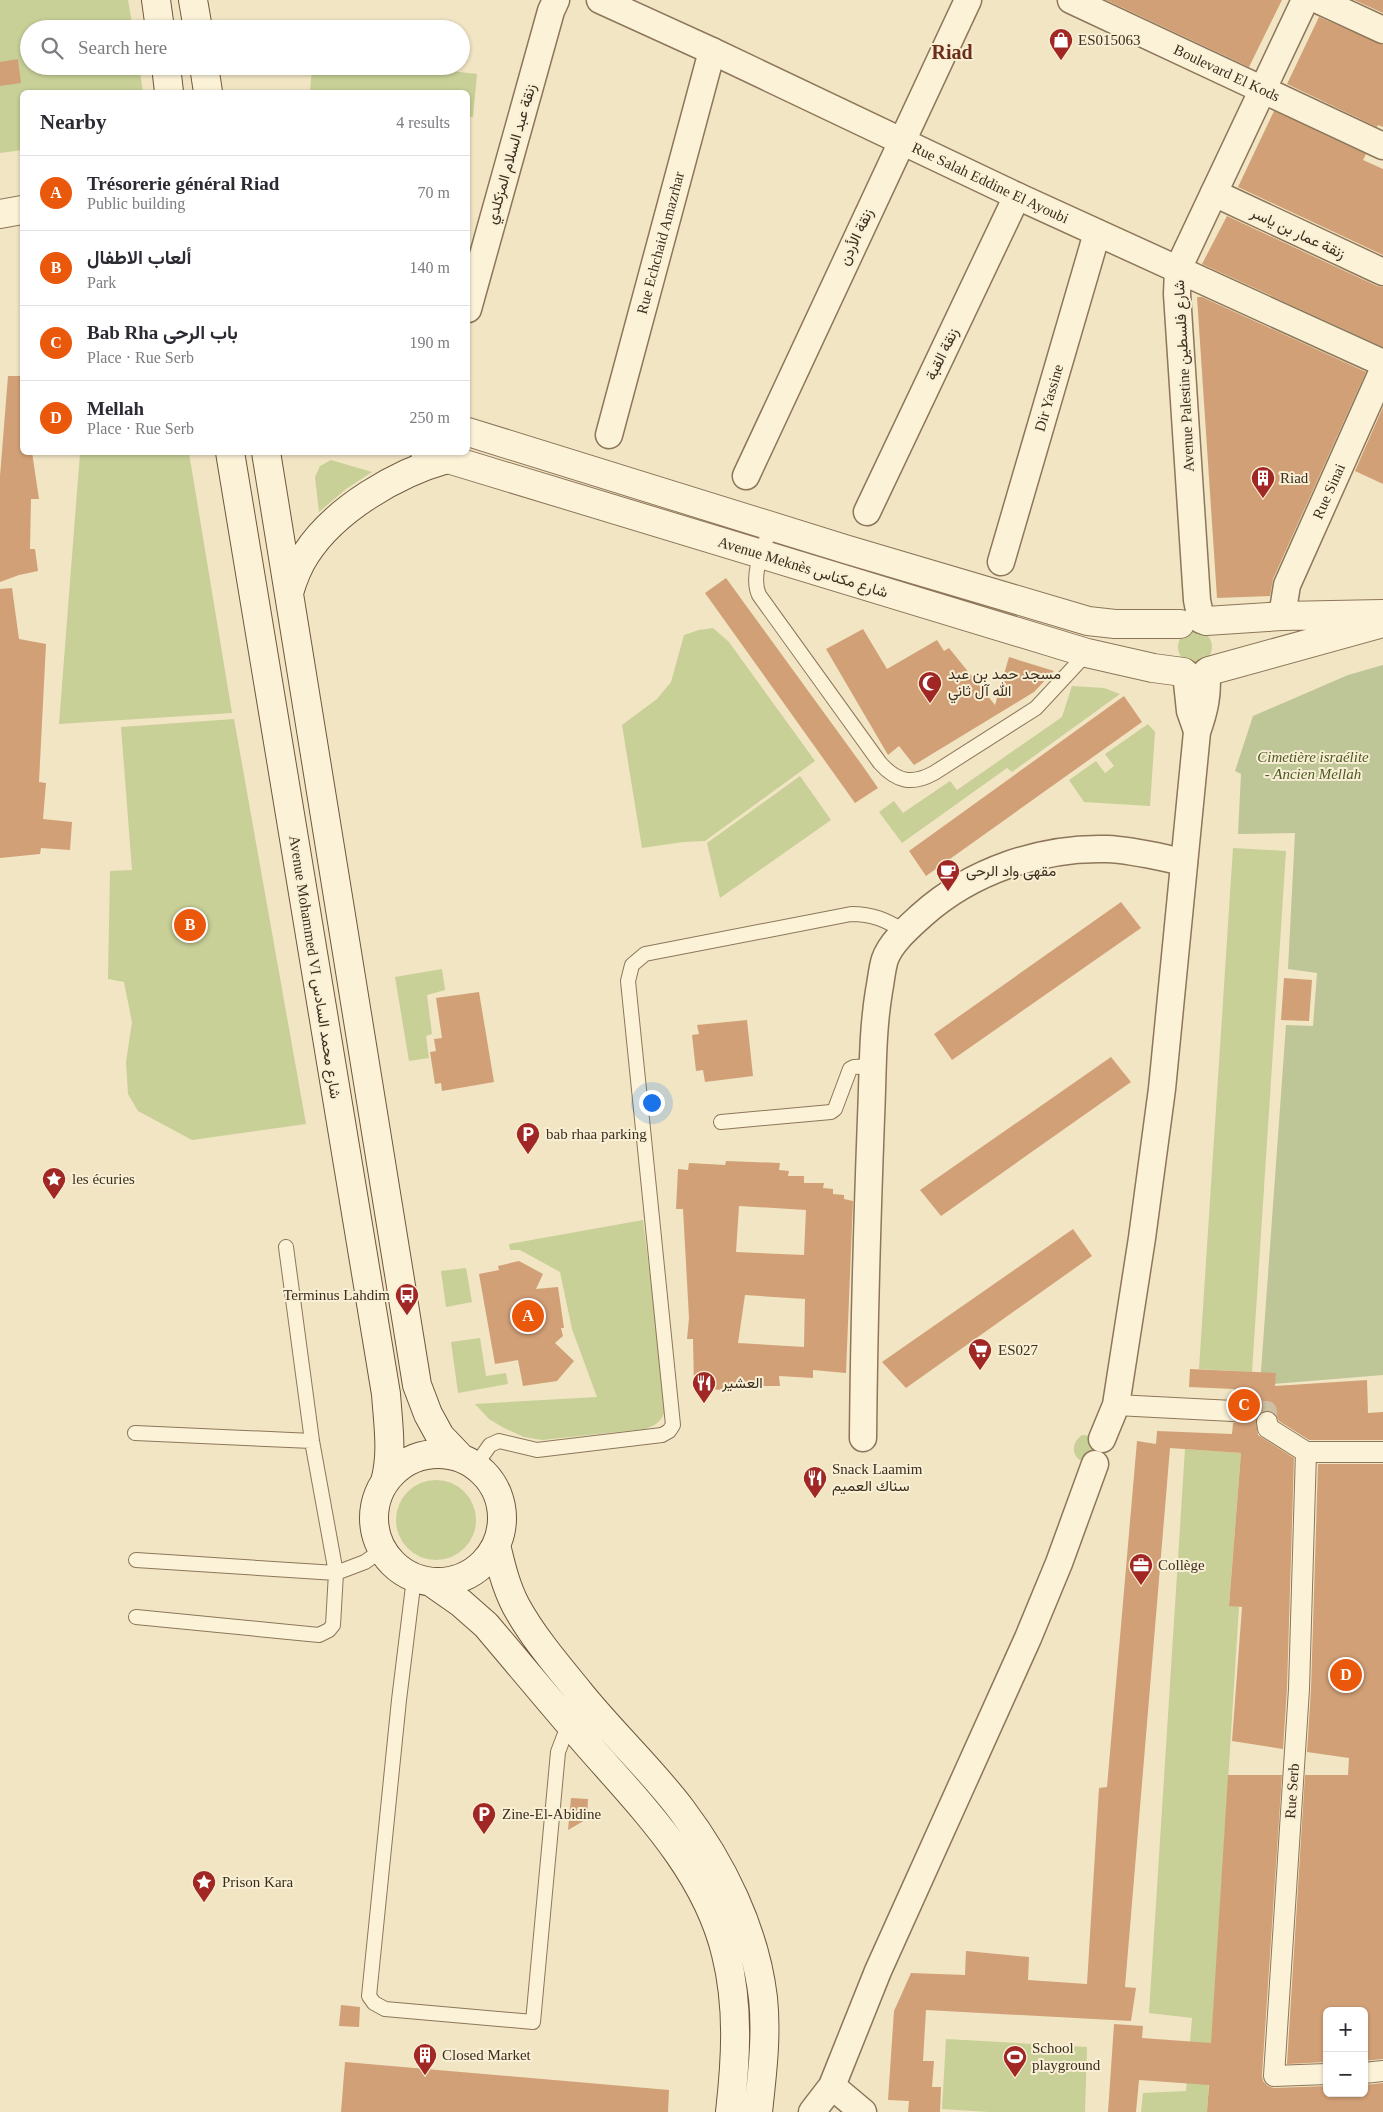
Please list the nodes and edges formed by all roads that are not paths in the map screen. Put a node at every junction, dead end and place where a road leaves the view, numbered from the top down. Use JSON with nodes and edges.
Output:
{"nodes":[{"id":1,"x":156,"y":0,"type":"edge"},
{"id":2,"x":193,"y":0,"type":"edge"},
{"id":3,"x":556,"y":0,"type":"edge"},
{"id":4,"x":600,"y":0,"type":"edge"},
{"id":5,"x":968,"y":0,"type":"edge"},
{"id":6,"x":1071,"y":0,"type":"edge"},
{"id":7,"x":1305,"y":0,"type":"edge"},
{"id":8,"x":1318,"y":0,"type":"edge"},
{"id":9,"x":159,"y":20,"type":"edge"},
{"id":10,"x":196,"y":20,"type":"edge"},
{"id":11,"x":1383,"y":30,"type":"edge"},
{"id":12,"x":712,"y":51,"type":"junction"},
{"id":13,"x":167,"y":75,"type":"edge"},
{"id":14,"x":205,"y":75,"type":"edge"},
{"id":15,"x":1263,"y":89,"type":"junction"},
{"id":16,"x":170,"y":90,"type":"edge"},
{"id":17,"x":208,"y":90,"type":"edge"},
{"id":18,"x":901,"y":141,"type":"junction"},
{"id":19,"x":1383,"y":146,"type":"edge"},
{"id":20,"x":1214,"y":193,"type":"junction"},
{"id":21,"x":1017,"y":196,"type":"junction"},
{"id":22,"x":20,"y":210,"type":"edge"},
{"id":23,"x":0,"y":214,"type":"edge"},
{"id":24,"x":1097,"y":233,"type":"junction"},
{"id":25,"x":1178,"y":269,"type":"junction"},
{"id":26,"x":1383,"y":272,"type":"edge"},
{"id":27,"x":470,"y":302,"type":"edge"},
{"id":28,"x":1383,"y":363,"type":"edge"},
{"id":29,"x":1383,"y":370,"type":"edge"},
{"id":30,"x":470,"y":433,"type":"edge"},
{"id":31,"x":609,"y":435,"type":"dead end"},
{"id":32,"x":230,"y":455,"type":"edge"},
{"id":33,"x":266,"y":455,"type":"edge"},
{"id":34,"x":436,"y":456,"type":"edge"},
{"id":35,"x":746,"y":476,"type":"dead end"},
{"id":36,"x":867,"y":512,"type":"dead end"},
{"id":37,"x":771,"y":527,"type":"junction"},
{"id":38,"x":762,"y":554,"type":"junction"},
{"id":39,"x":1001,"y":562,"type":"dead end"},
{"id":40,"x":289,"y":593,"type":"junction"},
{"id":41,"x":1383,"y":614,"type":"edge"},
{"id":42,"x":1282,"y":616,"type":"junction"},
{"id":43,"x":1194,"y":617,"type":"junction"},
{"id":44,"x":1383,"y":623,"type":"edge"},
{"id":45,"x":1087,"y":653,"type":"junction"},
{"id":46,"x":1196,"y":672,"type":"junction"},
{"id":47,"x":1184,"y":862,"type":"junction"},
{"id":48,"x":904,"y":931,"type":"junction"},
{"id":49,"x":873,"y":1066,"type":"junction"},
{"id":50,"x":721,"y":1122,"type":"dead end"},
{"id":51,"x":286,"y":1247,"type":"dead end"},
{"id":52,"x":1116,"y":1405,"type":"junction"},
{"id":53,"x":1233,"y":1411,"type":"tunnel mouth"},
{"id":54,"x":1267,"y":1422,"type":"tunnel mouth"},
{"id":55,"x":135,"y":1433,"type":"dead end"},
{"id":56,"x":862,"y":1438,"type":"dead end"},
{"id":57,"x":1102,"y":1440,"type":"dead end"},
{"id":58,"x":312,"y":1441,"type":"junction"},
{"id":59,"x":1306,"y":1452,"type":"junction"},
{"id":60,"x":1383,"y":1452,"type":"edge"},
{"id":61,"x":468,"y":1462,"type":"junction"},
{"id":62,"x":1095,"y":1464,"type":"dead end"},
{"id":63,"x":385,"y":1482,"type":"junction"},
{"id":64,"x":496,"y":1545,"type":"junction"},
{"id":65,"x":382,"y":1550,"type":"junction"},
{"id":66,"x":136,"y":1560,"type":"dead end"},
{"id":67,"x":336,"y":1573,"type":"junction"},
{"id":68,"x":422,"y":1580,"type":"junction"},
{"id":69,"x":136,"y":1617,"type":"dead end"},
{"id":70,"x":569,"y":1723,"type":"junction"},
{"id":71,"x":1383,"y":2072,"type":"edge"},
{"id":72,"x":1368,"y":2073,"type":"edge"},
{"id":73,"x":1323,"y":2074,"type":"edge"},
{"id":74,"x":832,"y":2086,"type":"junction"},
{"id":75,"x":730,"y":2112,"type":"edge"},
{"id":76,"x":758,"y":2112,"type":"edge"},
{"id":77,"x":812,"y":2112,"type":"edge"},
{"id":78,"x":863,"y":2112,"type":"edge"}],
"edges":[{"from":1,"to":9,"type":"main road"},
{"from":2,"to":10,"type":"main road"},
{"from":3,"to":27,"type":"street","name":"زنقة عبد السلام المزكلدي"},
{"from":4,"to":12,"type":"street","name":"Rue Salah Eddine El Ayoubi"},
{"from":5,"to":18,"type":"street","name":"زنقة الأردن"},
{"from":6,"to":15,"type":"street","name":"Boulevard El Kods"},
{"from":7,"to":15,"type":"street","name":"Avenue Palestine شارع فلسطين"},
{"from":8,"to":11,"type":"street"},
{"from":12,"to":18,"type":"street","name":"Rue Salah Eddine El Ayoubi"},
{"from":12,"to":31,"type":"street","name":"Rue Echchaid Amazrhar"},
{"from":13,"to":16,"type":"main road"},
{"from":14,"to":17,"type":"main road"},
{"from":15,"to":19,"type":"street","name":"Boulevard El Kods"},
{"from":15,"to":20,"type":"street","name":"Avenue Palestine شارع فلسطين"},
{"from":18,"to":21,"type":"street","name":"Rue Salah Eddine El Ayoubi"},
{"from":18,"to":35,"type":"street","name":"زنقة الأردن"},
{"from":20,"to":25,"type":"street","name":"Avenue Palestine شارع فلسطين"},
{"from":20,"to":26,"type":"street","name":"زنقة عمار بن ياسر"},
{"from":21,"to":24,"type":"street","name":"Rue Salah Eddine El Ayoubi"},
{"from":21,"to":36,"type":"street","name":"زنقة القبة"},
{"from":22,"to":23,"type":"main road"},
{"from":24,"to":25,"type":"street","name":"Rue Salah Eddine El Ayoubi"},
{"from":24,"to":39,"type":"street","name":"Dir Yassine"},
{"from":25,"to":28,"type":"street","name":"Rue Salah Eddine El Ayoubi"},
{"from":25,"to":43,"type":"street","name":"Avenue Palestine شارع فلسطين"},
{"from":29,"to":42,"type":"street","name":"Rue Sinai"},
{"from":30,"to":37,"type":"main road","name":"Avenue Meknès شارع مكناس"},
{"from":32,"to":63,"type":"main road","name":"Avenue Mohammed VI شارع محمد السادس"},
{"from":33,"to":40,"type":"main road"},
{"from":34,"to":38,"type":"main road","name":"Avenue Meknès شارع مكناس"},
{"from":34,"to":40,"type":"main road"},
{"from":37,"to":38,"type":"lane"},
{"from":37,"to":43,"type":"main road","name":"Avenue Meknès شارع مكناس"},
{"from":38,"to":45,"type":"main road","name":"Avenue Meknès شارع مكناس"},
{"from":38,"to":45,"type":"lane"},
{"from":40,"to":61,"type":"main road"},
{"from":41,"to":42,"type":"main road","name":"Avenue Meknès شارع مكناس"},
{"from":42,"to":43,"type":"main road","name":"Avenue Meknès شارع مكناس"},
{"from":43,"to":46,"type":"main road"},
{"from":43,"to":46,"type":"main road"},
{"from":44,"to":46,"type":"main road","name":"Avenue Meknès شارع مكناس"},
{"from":45,"to":46,"type":"main road","name":"Avenue Meknès شارع مكناس"},
{"from":46,"to":47,"type":"street"},
{"from":47,"to":48,"type":"street"},
{"from":47,"to":52,"type":"street"},
{"from":48,"to":49,"type":"street"},
{"from":48,"to":61,"type":"lane"},
{"from":49,"to":50,"type":"lane"},
{"from":49,"to":56,"type":"street"},
{"from":51,"to":58,"type":"lane"},
{"from":52,"to":53,"type":"street"},
{"from":52,"to":57,"type":"street"},
{"from":54,"to":59,"type":"street"},
{"from":55,"to":58,"type":"lane"},
{"from":58,"to":67,"type":"lane"},
{"from":59,"to":60,"type":"street"},
{"from":59,"to":73,"type":"street","name":"Rue Serb"},
{"from":61,"to":63,"type":"main road"},
{"from":61,"to":64,"type":"main road"},
{"from":62,"to":74,"type":"street"},
{"from":63,"to":65,"type":"main road"},
{"from":64,"to":68,"type":"main road"},
{"from":64,"to":76,"type":"main road"},
{"from":65,"to":67,"type":"lane"},
{"from":65,"to":68,"type":"main road"},
{"from":66,"to":67,"type":"lane"},
{"from":67,"to":69,"type":"lane"},
{"from":68,"to":70,"type":"main road"},
{"from":68,"to":70,"type":"lane"},
{"from":70,"to":75,"type":"main road"},
{"from":71,"to":72,"type":"street"},
{"from":74,"to":77,"type":"street"},
{"from":74,"to":78,"type":"street"}]}
